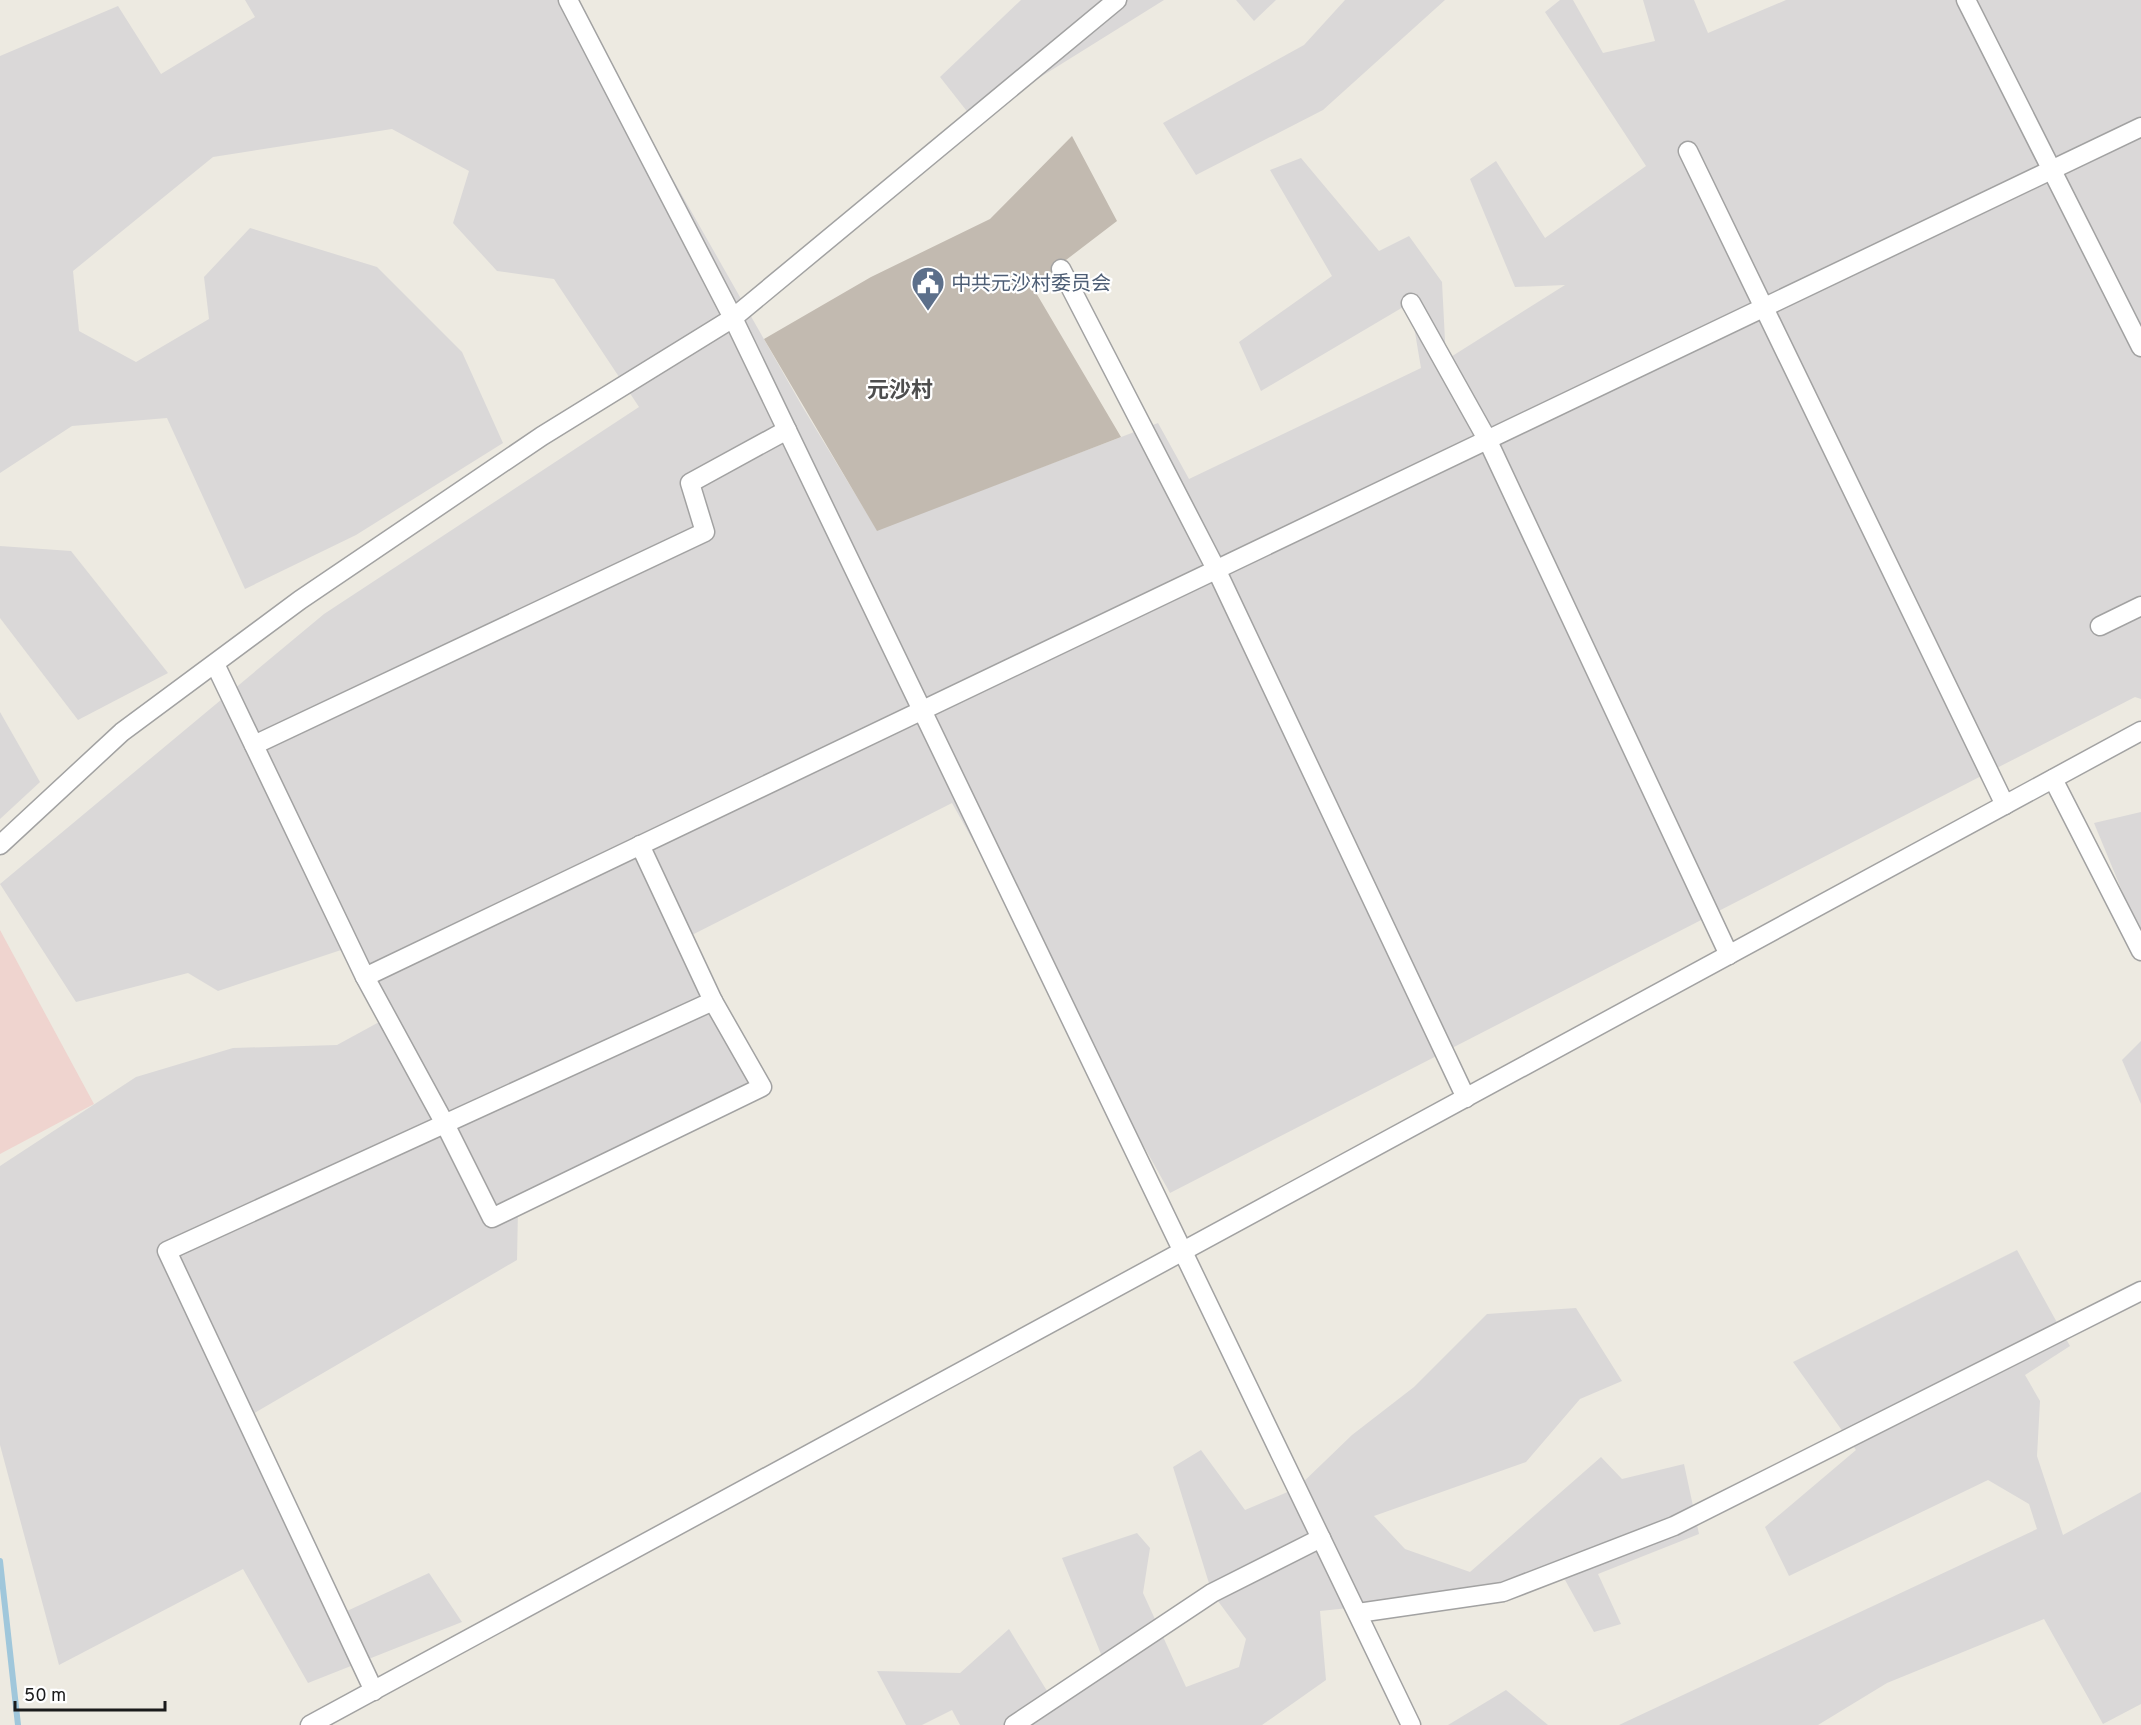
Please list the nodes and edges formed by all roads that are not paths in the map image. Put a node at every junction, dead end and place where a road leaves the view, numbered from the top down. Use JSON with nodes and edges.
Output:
{"nodes":[{"id":1,"x":568,"y":0,"type":"edge"},
{"id":2,"x":1117,"y":0,"type":"edge"},
{"id":3,"x":1965,"y":0,"type":"edge"},
{"id":4,"x":2141,"y":127,"type":"edge"},
{"id":5,"x":1688,"y":151,"type":"dead end"},
{"id":6,"x":2050,"y":170,"type":"junction"},
{"id":7,"x":1061,"y":269,"type":"dead end"},
{"id":8,"x":1411,"y":303,"type":"dead end"},
{"id":9,"x":1764,"y":306,"type":"junction"},
{"id":10,"x":733,"y":318,"type":"junction"},
{"id":11,"x":2141,"y":347,"type":"edge"},
{"id":12,"x":787,"y":430,"type":"junction"},
{"id":13,"x":1487,"y":439,"type":"junction"},
{"id":14,"x":1216,"y":569,"type":"junction"},
{"id":15,"x":2141,"y":606,"type":"edge"},
{"id":16,"x":2100,"y":626,"type":"dead end"},
{"id":17,"x":214,"y":664,"type":"junction"},
{"id":18,"x":922,"y":711,"type":"junction"},
{"id":19,"x":2141,"y":731,"type":"edge"},
{"id":20,"x":254,"y":745,"type":"junction"},
{"id":21,"x":2053,"y":779,"type":"junction"},
{"id":22,"x":2005,"y":805,"type":"junction"},
{"id":23,"x":0,"y":845,"type":"edge"},
{"id":24,"x":640,"y":845,"type":"junction"},
{"id":25,"x":2134,"y":921,"type":"edge"},
{"id":26,"x":2141,"y":951,"type":"edge"},
{"id":27,"x":1729,"y":955,"type":"junction"},
{"id":28,"x":365,"y":977,"type":"junction"},
{"id":29,"x":712,"y":1002,"type":"junction"},
{"id":30,"x":1466,"y":1098,"type":"junction"},
{"id":31,"x":445,"y":1124,"type":"junction"},
{"id":32,"x":1183,"y":1252,"type":"junction"},
{"id":33,"x":2141,"y":1291,"type":"edge"},
{"id":34,"x":1321,"y":1538,"type":"junction"},
{"id":35,"x":1358,"y":1614,"type":"junction"},
{"id":36,"x":374,"y":1690,"type":"junction"},
{"id":37,"x":310,"y":1725,"type":"edge"},
{"id":38,"x":1014,"y":1725,"type":"edge"},
{"id":39,"x":1411,"y":1725,"type":"edge"}],
"edges":[{"from":1,"to":10,"type":"street"},
{"from":2,"to":10,"type":"street"},
{"from":3,"to":6,"type":"street"},
{"from":4,"to":6,"type":"street"},
{"from":5,"to":9,"type":"street"},
{"from":6,"to":9,"type":"street"},
{"from":6,"to":11,"type":"street"},
{"from":7,"to":14,"type":"street"},
{"from":8,"to":13,"type":"street"},
{"from":9,"to":13,"type":"street"},
{"from":9,"to":22,"type":"street"},
{"from":10,"to":12,"type":"street"},
{"from":10,"to":17,"type":"street"},
{"from":12,"to":18,"type":"street"},
{"from":12,"to":20,"type":"street"},
{"from":13,"to":14,"type":"street"},
{"from":13,"to":27,"type":"street"},
{"from":14,"to":18,"type":"street"},
{"from":14,"to":30,"type":"street"},
{"from":15,"to":16,"type":"street"},
{"from":17,"to":20,"type":"street"},
{"from":17,"to":23,"type":"street"},
{"from":18,"to":24,"type":"street"},
{"from":18,"to":32,"type":"street"},
{"from":19,"to":21,"type":"street"},
{"from":20,"to":28,"type":"street"},
{"from":21,"to":22,"type":"street"},
{"from":21,"to":25,"type":"street"},
{"from":22,"to":27,"type":"street"},
{"from":24,"to":28,"type":"street"},
{"from":24,"to":29,"type":"street"},
{"from":25,"to":26,"type":"street"},
{"from":27,"to":30,"type":"street"},
{"from":28,"to":31,"type":"street"},
{"from":29,"to":31,"type":"street"},
{"from":29,"to":31,"type":"street"},
{"from":30,"to":32,"type":"street"},
{"from":31,"to":36,"type":"street"},
{"from":32,"to":34,"type":"street"},
{"from":32,"to":36,"type":"street"},
{"from":33,"to":35,"type":"street"},
{"from":34,"to":35,"type":"street"},
{"from":34,"to":38,"type":"street"},
{"from":35,"to":39,"type":"street"},
{"from":36,"to":37,"type":"street"}]}
